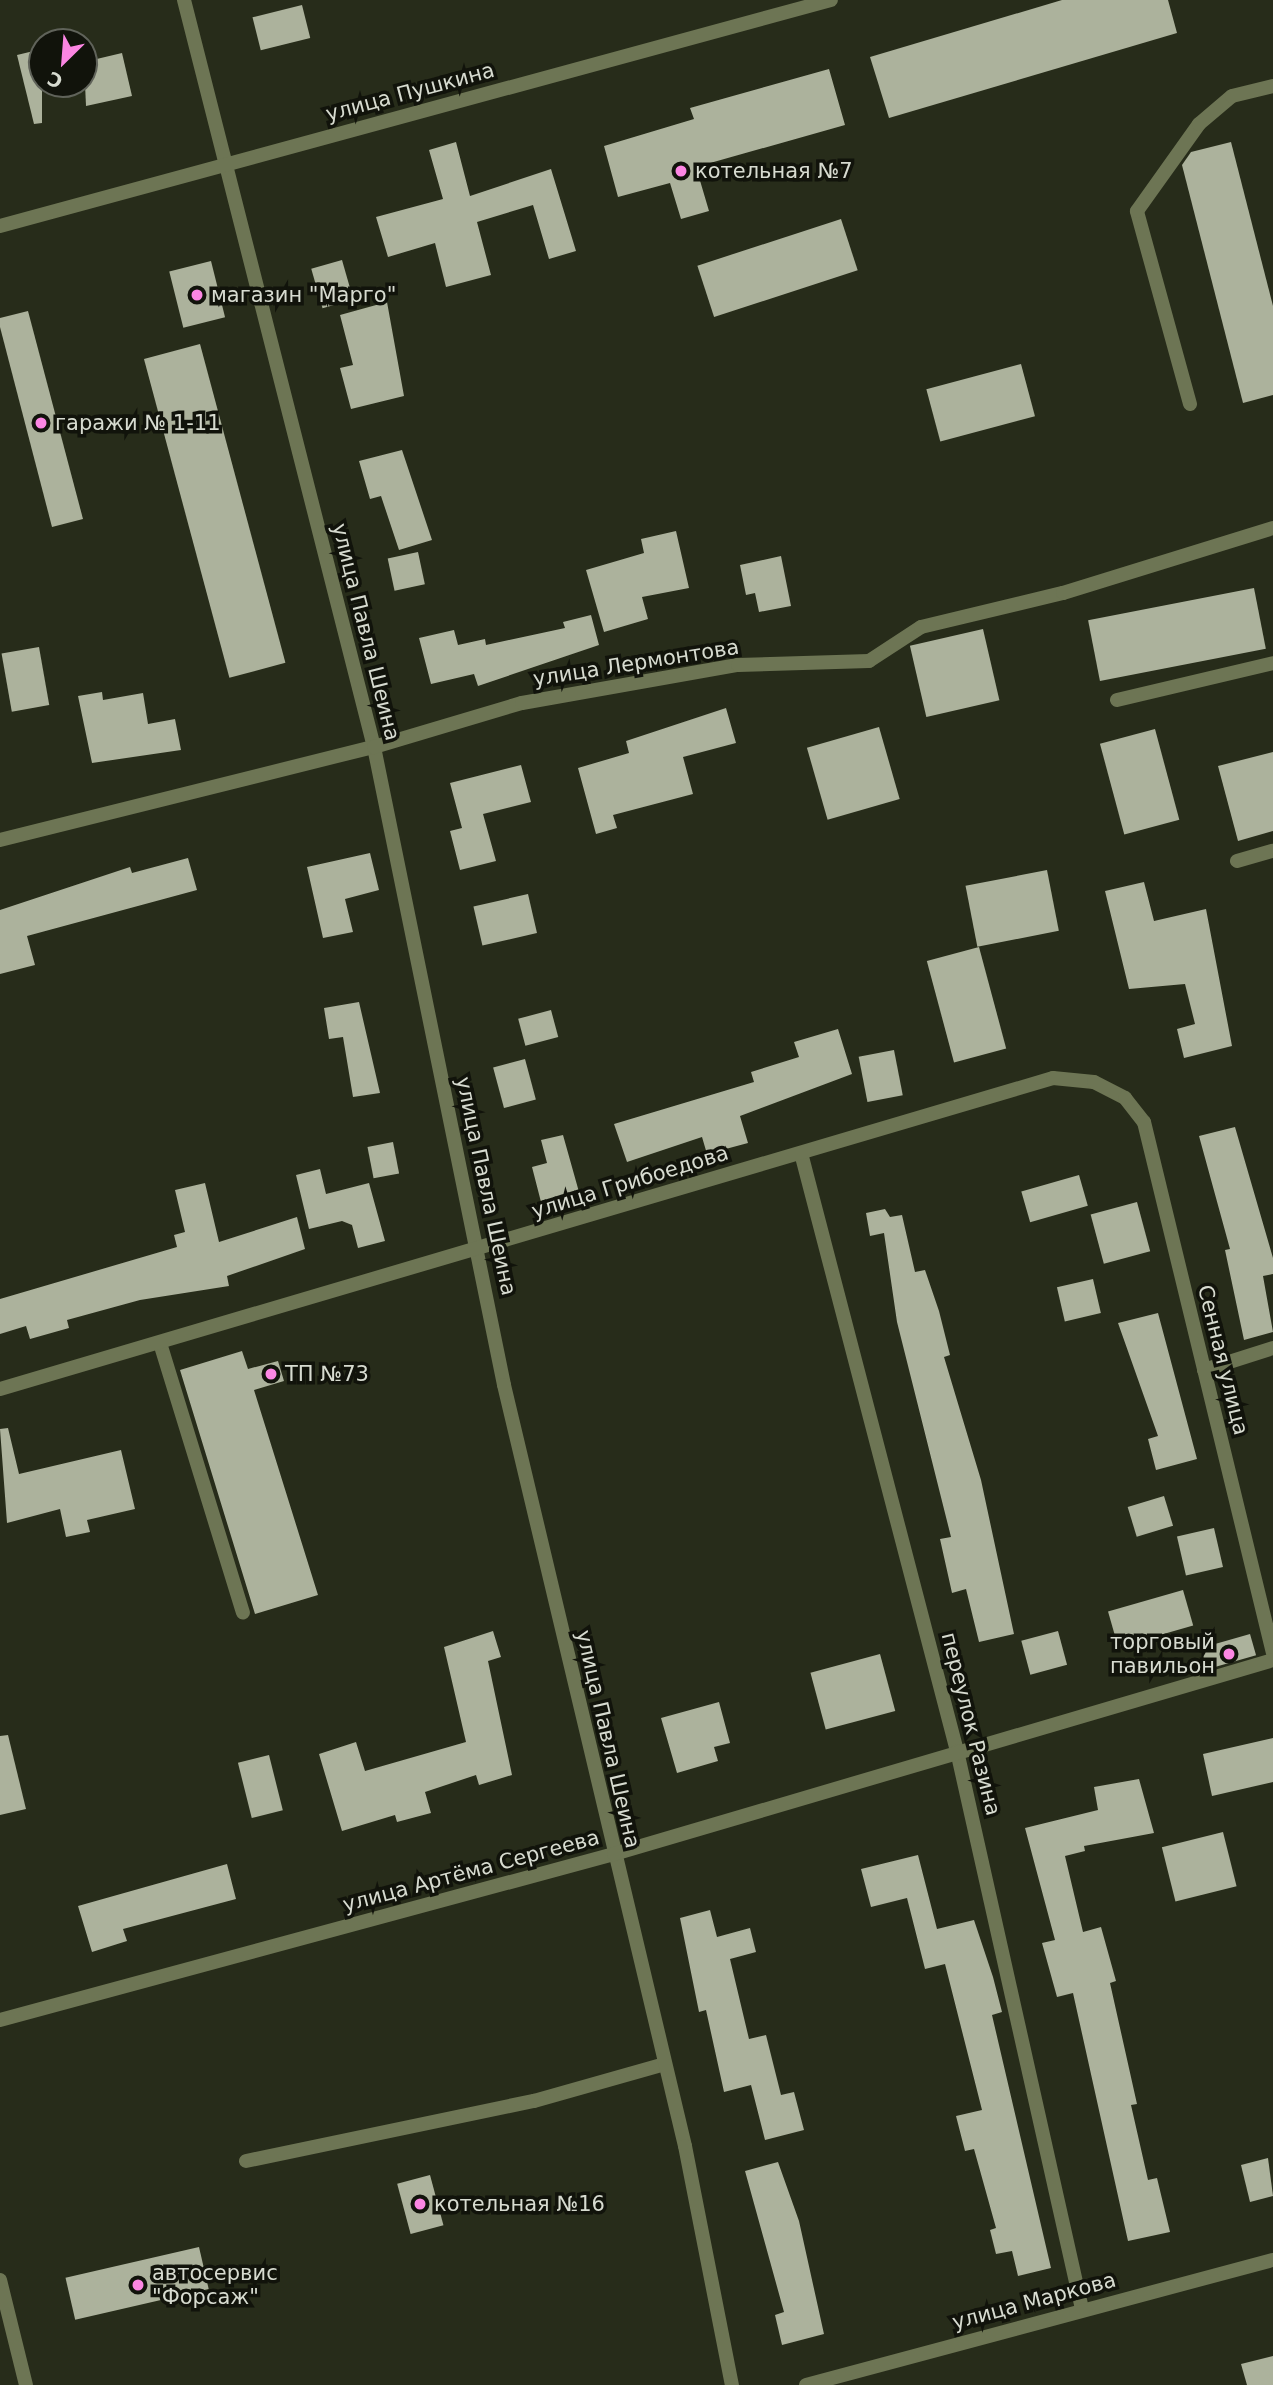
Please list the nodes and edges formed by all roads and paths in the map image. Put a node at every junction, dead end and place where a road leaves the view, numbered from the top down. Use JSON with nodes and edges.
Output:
{"nodes":[{"id":1,"x":184,"y":0,"type":"edge"},
{"id":2,"x":831,"y":0,"type":"edge"},
{"id":3,"x":1273,"y":86,"type":"edge"},
{"id":4,"x":225,"y":163,"type":"junction"},
{"id":5,"x":0,"y":226,"type":"edge"},
{"id":6,"x":1190,"y":404,"type":"dead end"},
{"id":7,"x":1273,"y":528,"type":"edge"},
{"id":8,"x":1273,"y":663,"type":"edge"},
{"id":9,"x":1116,"y":700,"type":"dead end"},
{"id":10,"x":374,"y":747,"type":"junction"},
{"id":11,"x":0,"y":840,"type":"edge"},
{"id":12,"x":1273,"y":851,"type":"edge"},
{"id":13,"x":1237,"y":861,"type":"dead end"},
{"id":14,"x":1111,"y":1088,"type":"joint"},
{"id":15,"x":801,"y":1153,"type":"junction"},
{"id":16,"x":481,"y":1249,"type":"junction"},
{"id":17,"x":160,"y":1343,"type":"junction"},
{"id":18,"x":1273,"y":1348,"type":"edge"},
{"id":19,"x":1204,"y":1370,"type":"junction"},
{"id":20,"x":0,"y":1390,"type":"edge"},
{"id":21,"x":243,"y":1613,"type":"dead end"},
{"id":22,"x":1273,"y":1653,"type":"edge"},
{"id":23,"x":1273,"y":1660,"type":"edge"},
{"id":24,"x":957,"y":1751,"type":"junction"},
{"id":25,"x":614,"y":1854,"type":"junction"},
{"id":26,"x":0,"y":2020,"type":"edge"},
{"id":27,"x":665,"y":2064,"type":"junction"},
{"id":28,"x":246,"y":2161,"type":"dead end"},
{"id":29,"x":1273,"y":2260,"type":"edge"},
{"id":30,"x":0,"y":2280,"type":"edge"},
{"id":31,"x":1082,"y":2309,"type":"junction"},
{"id":32,"x":26,"y":2385,"type":"edge"},
{"id":33,"x":732,"y":2385,"type":"edge"},
{"id":34,"x":806,"y":2385,"type":"edge"}],
"edges":[{"from":1,"to":4,"type":"street","name":"улица Павла Шеина"},
{"from":2,"to":4,"type":"street","name":"улица Пушкина"},
{"from":3,"to":6,"type":"street"},
{"from":4,"to":5,"type":"street","name":"улица Пушкина"},
{"from":4,"to":10,"type":"street","name":"улица Павла Шеина"},
{"from":7,"to":10,"type":"street","name":"улица Лермонтова"},
{"from":8,"to":9,"type":"street"},
{"from":10,"to":11,"type":"street","name":"улица Лермонтова"},
{"from":10,"to":16,"type":"street","name":"улица Павла Шеина"},
{"from":12,"to":13,"type":"street"},
{"from":14,"to":15,"type":"street","name":"улица Грибоедова"},
{"from":14,"to":19,"type":"street","name":"Сенная улица"},
{"from":15,"to":16,"type":"street","name":"улица Грибоедова"},
{"from":15,"to":24,"type":"street","name":"переулок Разина"},
{"from":16,"to":17,"type":"street","name":"улица Грибоедова"},
{"from":16,"to":25,"type":"street","name":"улица Павла Шеина"},
{"from":17,"to":20,"type":"street","name":"улица Грибоедова"},
{"from":17,"to":21,"type":"street"},
{"from":18,"to":19,"type":"street"},
{"from":19,"to":22,"type":"street","name":"Сенная улица"},
{"from":23,"to":24,"type":"street","name":"улица Артёма Сергеева"},
{"from":24,"to":25,"type":"street","name":"улица Артёма Сергеева"},
{"from":24,"to":31,"type":"street","name":"переулок Разина"},
{"from":25,"to":26,"type":"street","name":"улица Артёма Сергеева"},
{"from":25,"to":27,"type":"street","name":"улица Павла Шеина"},
{"from":27,"to":28,"type":"street"},
{"from":27,"to":33,"type":"street","name":"улица Павла Шеина"},
{"from":29,"to":31,"type":"street","name":"улица Маркова"},
{"from":30,"to":32,"type":"street"},
{"from":31,"to":34,"type":"street","name":"улица Маркова"}]}
